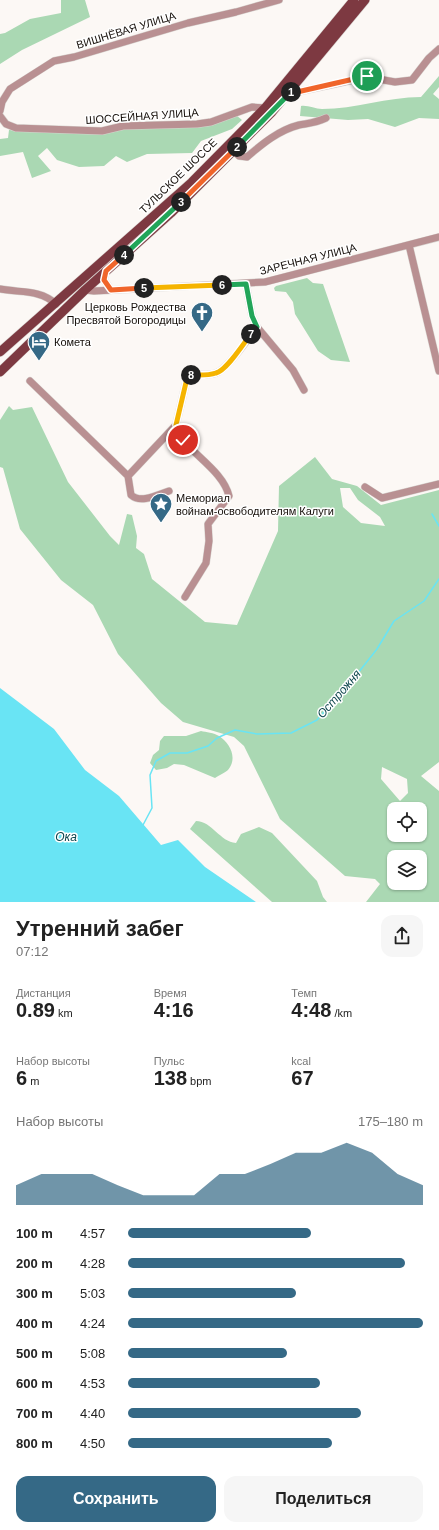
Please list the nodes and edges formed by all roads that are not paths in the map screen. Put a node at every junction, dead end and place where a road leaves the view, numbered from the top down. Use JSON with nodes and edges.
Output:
{"nodes":[{"id":1,"x":279,"y":0,"type":"edge"},
{"id":2,"x":365,"y":0,"type":"edge"},
{"id":3,"x":350,"y":1,"type":"edge"},
{"id":4,"x":439,"y":49,"type":"edge"},
{"id":5,"x":290,"y":92,"type":"junction"},
{"id":6,"x":265,"y":108,"type":"junction"},
{"id":7,"x":0,"y":111,"type":"edge"},
{"id":8,"x":0,"y":116,"type":"edge"},
{"id":9,"x":326,"y":118,"type":"dead end"},
{"id":10,"x":233,"y":150,"type":"junction"},
{"id":11,"x":439,"y":237,"type":"edge"},
{"id":12,"x":409,"y":245,"type":"junction"},
{"id":13,"x":106,"y":271,"type":"junction"},
{"id":14,"x":246,"y":284,"type":"junction"},
{"id":15,"x":0,"y":289,"type":"edge"},
{"id":16,"x":85,"y":290,"type":"junction"},
{"id":17,"x":111,"y":290,"type":"junction"},
{"id":18,"x":56,"y":304,"type":"junction"},
{"id":19,"x":257,"y":327,"type":"junction"},
{"id":20,"x":436,"y":344,"type":"edge"},
{"id":21,"x":0,"y":352,"type":"edge"},
{"id":22,"x":439,"y":371,"type":"edge"},
{"id":23,"x":0,"y":372,"type":"edge"},
{"id":24,"x":30,"y":381,"type":"dead end"},
{"id":25,"x":304,"y":390,"type":"dead end"},
{"id":26,"x":176,"y":425,"type":"junction"},
{"id":27,"x":128,"y":476,"type":"junction"},
{"id":28,"x":439,"y":484,"type":"edge"},
{"id":29,"x":365,"y":487,"type":"dead end"},
{"id":30,"x":169,"y":491,"type":"dead end"},
{"id":31,"x":185,"y":597,"type":"dead end"}],
"edges":[{"from":1,"to":7,"type":"street","name":"ВИШНЁВАЯ УЛИЦА"},
{"from":2,"to":5,"type":"main road","name":"ТУЛЬСКОЕ ШОССЕ"},
{"from":3,"to":6,"type":"main road","name":"ТУЛЬСКОЕ ШОССЕ"},
{"from":4,"to":5,"type":"street"},
{"from":5,"to":10,"type":"main road","name":"ТУЛЬСКОЕ ШОССЕ"},
{"from":6,"to":8,"type":"street","name":"ШОССЕЙНАЯ УЛИЦА"},
{"from":6,"to":18,"type":"main road","name":"ТУЛЬСКОЕ ШОССЕ"},
{"from":9,"to":10,"type":"street"},
{"from":10,"to":13,"type":"main road","name":"ТУЛЬСКОЕ ШОССЕ"},
{"from":11,"to":12,"type":"street","name":"ЗАРЕЧНАЯ УЛИЦА"},
{"from":12,"to":14,"type":"street","name":"ЗАРЕЧНАЯ УЛИЦА"},
{"from":12,"to":20,"type":"street"},
{"from":13,"to":16,"type":"main road","name":"ТУЛЬСКОЕ ШОССЕ"},
{"from":13,"to":17,"type":"street"},
{"from":14,"to":17,"type":"street","name":"ЗАРЕЧНАЯ УЛИЦА"},
{"from":14,"to":19,"type":"street"},
{"from":15,"to":18,"type":"street"},
{"from":16,"to":17,"type":"street","name":"ЗАРЕЧНАЯ УЛИЦА"},
{"from":16,"to":23,"type":"main road","name":"ТУЛЬСКОЕ ШОССЕ"},
{"from":18,"to":21,"type":"main road","name":"ТУЛЬСКОЕ ШОССЕ"},
{"from":19,"to":25,"type":"street"},
{"from":19,"to":26,"type":"street"},
{"from":20,"to":22,"type":"street"},
{"from":24,"to":27,"type":"street"},
{"from":26,"to":27,"type":"street"},
{"from":26,"to":31,"type":"street"},
{"from":27,"to":30,"type":"street"},
{"from":28,"to":29,"type":"street"}]}
